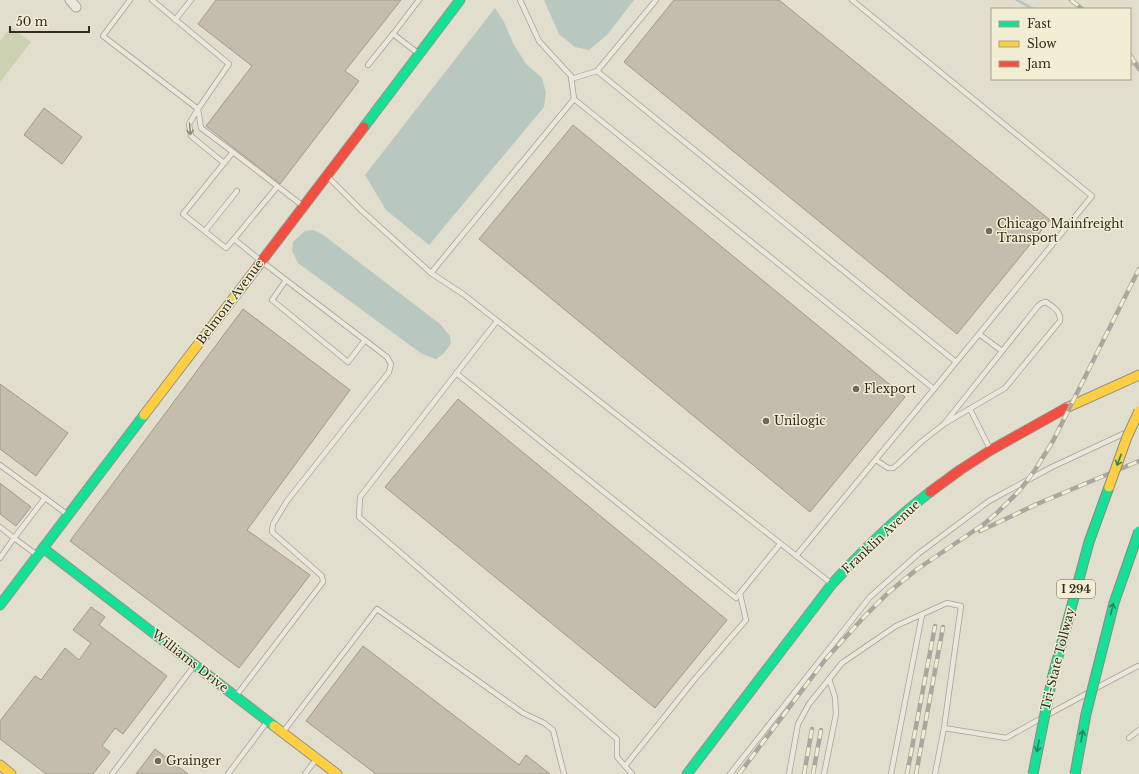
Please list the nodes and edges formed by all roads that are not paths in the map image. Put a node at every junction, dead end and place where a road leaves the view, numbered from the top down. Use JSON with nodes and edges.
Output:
{"nodes":[{"id":1,"x":130,"y":0,"type":"edge"},
{"id":2,"x":152,"y":0,"type":"edge"},
{"id":3,"x":191,"y":0,"type":"edge"},
{"id":4,"x":419,"y":0,"type":"edge"},
{"id":5,"x":460,"y":0,"type":"edge"},
{"id":6,"x":520,"y":0,"type":"edge"},
{"id":7,"x":656,"y":0,"type":"edge"},
{"id":8,"x":852,"y":0,"type":"edge"},
{"id":9,"x":175,"y":20,"type":"junction"},
{"id":10,"x":392,"y":34,"type":"junction"},
{"id":11,"x":419,"y":54,"type":"junction"},
{"id":12,"x":368,"y":65,"type":"dead end"},
{"id":13,"x":597,"y":71,"type":"junction"},
{"id":14,"x":571,"y":79,"type":"junction"},
{"id":15,"x":574,"y":99,"type":"junction"},
{"id":16,"x":198,"y":109,"type":"junction"},
{"id":17,"x":233,"y":152,"type":"junction"},
{"id":18,"x":224,"y":163,"type":"junction"},
{"id":19,"x":326,"y":176,"type":"junction"},
{"id":20,"x":277,"y":187,"type":"junction"},
{"id":21,"x":237,"y":191,"type":"dead end"},
{"id":22,"x":303,"y":206,"type":"junction"},
{"id":23,"x":205,"y":231,"type":"junction"},
{"id":24,"x":234,"y":239,"type":"junction"},
{"id":25,"x":261,"y":261,"type":"junction"},
{"id":26,"x":431,"y":272,"type":"junction"},
{"id":27,"x":286,"y":280,"type":"junction"},
{"id":28,"x":497,"y":321,"type":"junction"},
{"id":29,"x":979,"y":334,"type":"junction"},
{"id":30,"x":365,"y":340,"type":"junction"},
{"id":31,"x":1002,"y":352,"type":"junction"},
{"id":32,"x":956,"y":362,"type":"junction"},
{"id":33,"x":456,"y":373,"type":"junction"},
{"id":34,"x":1139,"y":375,"type":"edge"},
{"id":35,"x":934,"y":389,"type":"junction"},
{"id":36,"x":970,"y":409,"type":"junction"},
{"id":37,"x":1139,"y":411,"type":"edge"},
{"id":38,"x":944,"y":424,"type":"junction"},
{"id":39,"x":1139,"y":426,"type":"edge"},
{"id":40,"x":991,"y":450,"type":"junction"},
{"id":41,"x":876,"y":460,"type":"junction"},
{"id":42,"x":0,"y":464,"type":"edge"},
{"id":43,"x":45,"y":498,"type":"junction"},
{"id":44,"x":68,"y":516,"type":"junction"},
{"id":45,"x":0,"y":527,"type":"edge"},
{"id":46,"x":1139,"y":531,"type":"edge"},
{"id":47,"x":14,"y":538,"type":"junction"},
{"id":48,"x":780,"y":544,"type":"junction"},
{"id":49,"x":41,"y":552,"type":"junction"},
{"id":50,"x":796,"y":556,"type":"junction"},
{"id":51,"x":0,"y":558,"type":"edge"},
{"id":52,"x":832,"y":584,"type":"junction"},
{"id":53,"x":740,"y":594,"type":"junction"},
{"id":54,"x":0,"y":605,"type":"edge"},
{"id":55,"x":922,"y":615,"type":"junction"},
{"id":56,"x":195,"y":664,"type":"junction"},
{"id":57,"x":1139,"y":665,"type":"edge"},
{"id":58,"x":830,"y":679,"type":"junction"},
{"id":59,"x":236,"y":696,"type":"junction"},
{"id":60,"x":268,"y":721,"type":"junction"},
{"id":61,"x":944,"y":728,"type":"junction"},
{"id":62,"x":1139,"y":730,"type":"edge"},
{"id":63,"x":283,"y":732,"type":"junction"},
{"id":64,"x":1129,"y":738,"type":"dead end"},
{"id":65,"x":317,"y":758,"type":"junction"},
{"id":66,"x":0,"y":766,"type":"edge"},
{"id":67,"x":625,"y":766,"type":"junction"},
{"id":68,"x":11,"y":774,"type":"edge"},
{"id":69,"x":112,"y":774,"type":"edge"},
{"id":70,"x":228,"y":774,"type":"edge"},
{"id":71,"x":305,"y":774,"type":"edge"},
{"id":72,"x":336,"y":774,"type":"edge"},
{"id":73,"x":564,"y":774,"type":"edge"},
{"id":74,"x":632,"y":774,"type":"edge"},
{"id":75,"x":687,"y":774,"type":"edge"},
{"id":76,"x":730,"y":774,"type":"edge"},
{"id":77,"x":789,"y":774,"type":"edge"},
{"id":78,"x":824,"y":774,"type":"edge"},
{"id":79,"x":891,"y":774,"type":"edge"},
{"id":80,"x":935,"y":774,"type":"edge"},
{"id":81,"x":1032,"y":774,"type":"edge"},
{"id":82,"x":1075,"y":774,"type":"edge"}],
"edges":[{"from":1,"to":16,"type":"lane"},
{"from":2,"to":9,"type":"lane"},
{"from":3,"to":9,"type":"lane"},
{"from":4,"to":10,"type":"lane"},
{"from":5,"to":11,"type":"main road","name":"Belmont Avenue"},
{"from":6,"to":14,"type":"lane"},
{"from":7,"to":13,"type":"lane"},
{"from":8,"to":29,"type":"lane"},
{"from":9,"to":16,"type":"lane"},
{"from":10,"to":11,"type":"lane"},
{"from":10,"to":12,"type":"lane"},
{"from":11,"to":19,"type":"main road","name":"Belmont Avenue"},
{"from":13,"to":14,"type":"lane"},
{"from":13,"to":32,"type":"lane"},
{"from":14,"to":15,"type":"lane"},
{"from":15,"to":26,"type":"lane"},
{"from":15,"to":35,"type":"lane"},
{"from":16,"to":17,"type":"lane"},
{"from":16,"to":18,"type":"lane","one_way":true},
{"from":17,"to":18,"type":"lane"},
{"from":17,"to":20,"type":"lane"},
{"from":18,"to":23,"type":"lane"},
{"from":19,"to":22,"type":"main road","name":"Belmont Avenue"},
{"from":19,"to":26,"type":"lane"},
{"from":20,"to":22,"type":"lane"},
{"from":20,"to":24,"type":"lane"},
{"from":21,"to":23,"type":"lane"},
{"from":22,"to":25,"type":"main road","name":"Belmont Avenue"},
{"from":23,"to":24,"type":"lane"},
{"from":24,"to":25,"type":"lane"},
{"from":25,"to":27,"type":"lane"},
{"from":25,"to":44,"type":"main road","name":"Belmont Avenue"},
{"from":26,"to":28,"type":"lane"},
{"from":27,"to":30,"type":"lane"},
{"from":27,"to":30,"type":"lane"},
{"from":28,"to":33,"type":"lane"},
{"from":28,"to":48,"type":"lane"},
{"from":29,"to":31,"type":"lane"},
{"from":29,"to":32,"type":"lane"},
{"from":30,"to":59,"type":"lane"},
{"from":31,"to":36,"type":"lane"},
{"from":31,"to":38,"type":"lane"},
{"from":32,"to":35,"type":"lane"},
{"from":33,"to":53,"type":"lane"},
{"from":33,"to":67,"type":"lane"},
{"from":34,"to":40,"type":"main road","name":"Franklin Avenue"},
{"from":35,"to":41,"type":"lane"},
{"from":36,"to":38,"type":"lane"},
{"from":36,"to":40,"type":"lane"},
{"from":37,"to":81,"type":"main road","name":"Tri-State Tollway","number":"I 294","one_way":true,"bridge":true},
{"from":38,"to":41,"type":"lane"},
{"from":39,"to":76,"type":"lane"},
{"from":40,"to":52,"type":"main road","name":"Franklin Avenue"},
{"from":41,"to":50,"type":"lane"},
{"from":42,"to":43,"type":"lane"},
{"from":43,"to":44,"type":"lane"},
{"from":43,"to":47,"type":"lane"},
{"from":44,"to":49,"type":"main road","name":"Belmont Avenue"},
{"from":45,"to":47,"type":"lane"},
{"from":82,"to":46,"type":"main road","one_way":true,"bridge":true},
{"from":47,"to":49,"type":"lane"},
{"from":47,"to":51,"type":"lane"},
{"from":48,"to":50,"type":"lane"},
{"from":48,"to":53,"type":"lane"},
{"from":49,"to":54,"type":"main road","name":"Belmont Avenue"},
{"from":49,"to":56,"type":"main road","name":"Williams Drive"},
{"from":50,"to":52,"type":"lane"},
{"from":52,"to":75,"type":"main road","name":"Franklin Avenue"},
{"from":53,"to":67,"type":"lane"},
{"from":55,"to":58,"type":"lane"},
{"from":55,"to":61,"type":"lane"},
{"from":55,"to":79,"type":"lane"},
{"from":56,"to":59,"type":"main road","name":"Williams Drive"},
{"from":56,"to":69,"type":"lane"},
{"from":57,"to":61,"type":"lane"},
{"from":58,"to":77,"type":"lane"},
{"from":58,"to":78,"type":"lane"},
{"from":59,"to":60,"type":"main road","name":"Williams Drive"},
{"from":60,"to":63,"type":"main road","name":"Williams Drive"},
{"from":60,"to":70,"type":"lane"},
{"from":61,"to":80,"type":"lane"},
{"from":62,"to":64,"type":"lane"},
{"from":63,"to":65,"type":"main road","name":"Williams Drive"},
{"from":63,"to":73,"type":"lane"},
{"from":65,"to":71,"type":"lane"},
{"from":65,"to":72,"type":"main road","name":"Williams Drive"},
{"from":66,"to":68,"type":"main road"},
{"from":67,"to":74,"type":"lane"}]}
